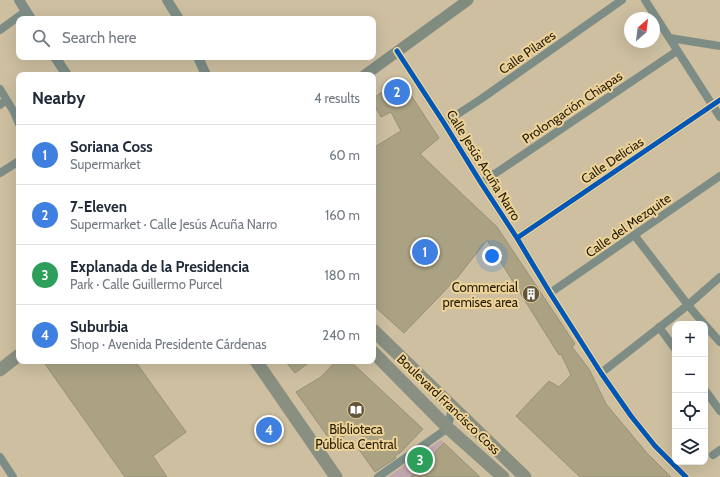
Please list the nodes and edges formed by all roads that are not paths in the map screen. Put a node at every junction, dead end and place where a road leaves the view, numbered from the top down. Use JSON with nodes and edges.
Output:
{"nodes":[{"id":1,"x":19,"y":0,"type":"edge"},
{"id":2,"x":167,"y":0,"type":"edge"},
{"id":3,"x":468,"y":0,"type":"edge"},
{"id":4,"x":622,"y":0,"type":"edge"},
{"id":5,"x":645,"y":0,"type":"edge"},
{"id":6,"x":26,"y":15,"type":"edge"},
{"id":7,"x":177,"y":16,"type":"edge"},
{"id":8,"x":16,"y":21,"type":"edge"},
{"id":9,"x":0,"y":30,"type":"edge"},
{"id":10,"x":670,"y":38,"type":"junction"},
{"id":11,"x":720,"y":46,"type":"edge"},
{"id":12,"x":397,"y":51,"type":"junction"},
{"id":13,"x":677,"y":51,"type":"junction"},
{"id":14,"x":57,"y":60,"type":"edge"},
{"id":15,"x":199,"y":60,"type":"edge"},
{"id":16,"x":65,"y":72,"type":"edge"},
{"id":17,"x":205,"y":72,"type":"edge"},
{"id":18,"x":369,"y":72,"type":"edge"},
{"id":19,"x":0,"y":89,"type":"edge"},
{"id":20,"x":720,"y":100,"type":"edge"},
{"id":21,"x":3,"y":103,"type":"edge"},
{"id":22,"x":712,"y":106,"type":"junction"},
{"id":23,"x":16,"y":117,"type":"edge"},
{"id":24,"x":720,"y":117,"type":"edge"},
{"id":25,"x":444,"y":122,"type":"junction"},
{"id":26,"x":16,"y":162,"type":"edge"},
{"id":27,"x":0,"y":173,"type":"edge"},
{"id":28,"x":720,"y":176,"type":"edge"},
{"id":29,"x":481,"y":183,"type":"junction"},
{"id":30,"x":635,"y":236,"type":"junction"},
{"id":31,"x":517,"y":238,"type":"junction"},
{"id":32,"x":720,"y":277,"type":"edge"},
{"id":33,"x":550,"y":293,"type":"junction"},
{"id":34,"x":688,"y":305,"type":"junction"},
{"id":35,"x":702,"y":321,"type":"edge"},
{"id":36,"x":659,"y":327,"type":"junction"},
{"id":37,"x":708,"y":328,"type":"edge"},
{"id":38,"x":376,"y":333,"type":"edge"},
{"id":39,"x":720,"y":342,"type":"edge"},
{"id":40,"x":376,"y":344,"type":"edge"},
{"id":41,"x":672,"y":345,"type":"edge"},
{"id":42,"x":376,"y":355,"type":"edge"},
{"id":43,"x":399,"y":356,"type":"junction"},
{"id":44,"x":16,"y":357,"type":"edge"},
{"id":45,"x":258,"y":364,"type":"edge"},
{"id":46,"x":0,"y":370,"type":"edge"},
{"id":47,"x":391,"y":370,"type":"junction"},
{"id":48,"x":601,"y":373,"type":"junction"},
{"id":49,"x":431,"y":387,"type":"junction"},
{"id":50,"x":707,"y":393,"type":"edge"},
{"id":51,"x":452,"y":407,"type":"junction"},
{"id":52,"x":720,"y":411,"type":"edge"},
{"id":53,"x":448,"y":428,"type":"junction"},
{"id":54,"x":720,"y":450,"type":"edge"},
{"id":55,"x":713,"y":455,"type":"dead end"},
{"id":56,"x":0,"y":457,"type":"edge"},
{"id":57,"x":13,"y":477,"type":"edge"},
{"id":58,"x":336,"y":477,"type":"edge"},
{"id":59,"x":378,"y":477,"type":"edge"},
{"id":60,"x":503,"y":477,"type":"edge"},
{"id":61,"x":525,"y":477,"type":"edge"},
{"id":62,"x":686,"y":477,"type":"edge"}],
"edges":[{"from":1,"to":6,"type":"street"},
{"from":2,"to":7,"type":"street"},
{"from":3,"to":12,"type":"main road"},
{"from":4,"to":25,"type":"street","name":"Calle Pilares"},
{"from":5,"to":10,"type":"street"},
{"from":8,"to":9,"type":"street"},
{"from":10,"to":11,"type":"street"},
{"from":10,"to":13,"type":"street"},
{"from":12,"to":18,"type":"main road"},
{"from":12,"to":25,"type":"street","name":"Calle Jesús Acuña Narro"},
{"from":13,"to":22,"type":"street"},
{"from":13,"to":29,"type":"street","name":"Prolongación Chiapas"},
{"from":14,"to":16,"type":"street"},
{"from":15,"to":17,"type":"street"},
{"from":19,"to":21,"type":"street"},
{"from":20,"to":22,"type":"street","name":"Calle Delicias"},
{"from":21,"to":23,"type":"street"},
{"from":22,"to":24,"type":"street"},
{"from":22,"to":31,"type":"street","name":"Calle Delicias"},
{"from":25,"to":29,"type":"street","name":"Calle Jesús Acuña Narro"},
{"from":26,"to":27,"type":"street"},
{"from":28,"to":30,"type":"street","name":"Calle del Mezquite"},
{"from":29,"to":31,"type":"street","name":"Calle Jesús Acuña Narro"},
{"from":30,"to":33,"type":"street","name":"Calle del Mezquite"},
{"from":30,"to":34,"type":"street"},
{"from":31,"to":33,"type":"street","name":"Calle Jesús Acuña Narro"},
{"from":32,"to":34,"type":"street"},
{"from":33,"to":48,"type":"street","name":"Calle Jesús Acuña Narro"},
{"from":34,"to":35,"type":"street"},
{"from":34,"to":36,"type":"street"},
{"from":36,"to":41,"type":"street"},
{"from":36,"to":48,"type":"street"},
{"from":37,"to":39,"type":"street"},
{"from":38,"to":43,"type":"main road","name":"Boulevard Francisco Coss"},
{"from":40,"to":43,"type":"main road"},
{"from":42,"to":47,"type":"main road","name":"Boulevard Francisco Coss"},
{"from":43,"to":49,"type":"main road","name":"Boulevard Francisco Coss"},
{"from":44,"to":46,"type":"main road"},
{"from":45,"to":58,"type":"main road"},
{"from":47,"to":49,"type":"main road"},
{"from":47,"to":53,"type":"main road","name":"Boulevard Francisco Coss"},
{"from":48,"to":62,"type":"street","name":"Calle Jesús Acuña Narro"},
{"from":49,"to":51,"type":"main road","name":"Boulevard Francisco Coss"},
{"from":50,"to":52,"type":"street"},
{"from":51,"to":53,"type":"street"},
{"from":51,"to":61,"type":"main road","name":"Boulevard Francisco Coss"},
{"from":53,"to":59,"type":"street"},
{"from":53,"to":60,"type":"main road","name":"Boulevard Francisco Coss"},
{"from":54,"to":55,"type":"street"},
{"from":56,"to":57,"type":"street"}]}
